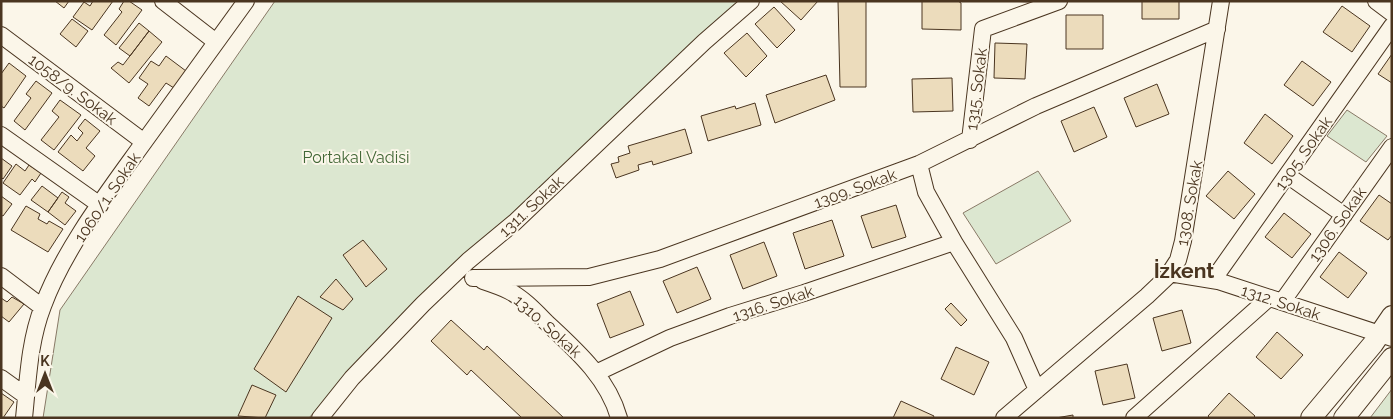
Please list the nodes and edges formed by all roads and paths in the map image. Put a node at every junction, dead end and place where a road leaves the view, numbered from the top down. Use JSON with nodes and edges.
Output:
{"nodes":[{"id":1,"x":164,"y":1,"type":"edge"},
{"id":2,"x":246,"y":1,"type":"edge"},
{"id":3,"x":751,"y":1,"type":"edge"},
{"id":4,"x":1059,"y":1,"type":"edge"},
{"id":5,"x":1221,"y":1,"type":"edge"},
{"id":6,"x":1376,"y":1,"type":"edge"},
{"id":7,"x":1392,"y":13,"type":"edge"},
{"id":8,"x":1392,"y":26,"type":"edge"},
{"id":9,"x":1217,"y":29,"type":"junction"},
{"id":10,"x":1,"y":35,"type":"edge"},
{"id":11,"x":216,"y":42,"type":"junction"},
{"id":12,"x":1,"y":134,"type":"edge"},
{"id":13,"x":970,"y":140,"type":"junction"},
{"id":14,"x":144,"y":142,"type":"junction"},
{"id":15,"x":1392,"y":147,"type":"edge"},
{"id":16,"x":919,"y":164,"type":"junction"},
{"id":17,"x":1287,"y":175,"type":"junction"},
{"id":18,"x":100,"y":206,"type":"junction"},
{"id":19,"x":1344,"y":215,"type":"junction"},
{"id":20,"x":954,"y":242,"type":"junction"},
{"id":21,"x":1169,"y":274,"type":"junction"},
{"id":22,"x":1,"y":276,"type":"edge"},
{"id":23,"x":473,"y":278,"type":"junction"},
{"id":24,"x":1213,"y":280,"type":"junction"},
{"id":25,"x":446,"y":283,"type":"junction"},
{"id":26,"x":1276,"y":300,"type":"junction"},
{"id":27,"x":42,"y":307,"type":"junction"},
{"id":28,"x":1392,"y":316,"type":"edge"},
{"id":29,"x":1386,"y":335,"type":"edge"},
{"id":30,"x":1392,"y":358,"type":"edge"},
{"id":31,"x":596,"y":374,"type":"junction"},
{"id":32,"x":1,"y":378,"type":"edge"},
{"id":33,"x":1037,"y":390,"type":"junction"},
{"id":34,"x":26,"y":396,"type":"junction"},
{"id":35,"x":24,"y":418,"type":"edge"},
{"id":36,"x":320,"y":418,"type":"edge"},
{"id":37,"x":619,"y":418,"type":"edge"},
{"id":38,"x":1004,"y":418,"type":"edge"},
{"id":39,"x":1134,"y":418,"type":"edge"},
{"id":40,"x":1311,"y":418,"type":"edge"},
{"id":41,"x":1344,"y":418,"type":"edge"}],
"edges":[{"from":1,"to":11,"type":"street"},
{"from":2,"to":11,"type":"street","name":"1060/1. Sokak"},
{"from":3,"to":25,"type":"street","name":"1311. Sokak"},
{"from":4,"to":13,"type":"street","name":"1315. Sokak"},
{"from":5,"to":9,"type":"street","name":"1308. Sokak"},
{"from":6,"to":7,"type":"street"},
{"from":8,"to":17,"type":"street","name":"1305. Sokak"},
{"from":9,"to":13,"type":"street","name":"1309. Sokak"},
{"from":9,"to":21,"type":"street","name":"1308. Sokak"},
{"from":10,"to":14,"type":"street","name":"1058/9. Sokak"},
{"from":11,"to":14,"type":"street","name":"1060/1. Sokak"},
{"from":12,"to":18,"type":"street"},
{"from":13,"to":16,"type":"street","name":"1309. Sokak"},
{"from":14,"to":18,"type":"street","name":"1060/1. Sokak"},
{"from":15,"to":19,"type":"street","name":"1306. Sokak"},
{"from":16,"to":20,"type":"street"},
{"from":16,"to":23,"type":"street","name":"1309. Sokak"},
{"from":17,"to":19,"type":"street"},
{"from":17,"to":24,"type":"street","name":"1305. Sokak"},
{"from":18,"to":27,"type":"street","name":"1060/1. Sokak"},
{"from":19,"to":26,"type":"street","name":"1306. Sokak"},
{"from":20,"to":31,"type":"street","name":"1316. Sokak"},
{"from":20,"to":33,"type":"street"},
{"from":21,"to":24,"type":"street","name":"1312. Sokak"},
{"from":21,"to":33,"type":"street","name":"1308. Sokak"},
{"from":22,"to":27,"type":"street"},
{"from":23,"to":25,"type":"street","name":"1310. Sokak"},
{"from":23,"to":31,"type":"street","name":"1310. Sokak"},
{"from":24,"to":26,"type":"street","name":"1312. Sokak"},
{"from":25,"to":36,"type":"street","name":"1311. Sokak"},
{"from":26,"to":29,"type":"street","name":"1312. Sokak"},
{"from":26,"to":39,"type":"street","name":"1306. Sokak"},
{"from":27,"to":34,"type":"street","name":"1060/1. Sokak"},
{"from":28,"to":29,"type":"main road"},
{"from":29,"to":40,"type":"main road"},
{"from":30,"to":41,"type":"main road"},
{"from":31,"to":37,"type":"street","name":"1310. Sokak"},
{"from":32,"to":34,"type":"street"},
{"from":33,"to":38,"type":"street","name":"1308. Sokak"},
{"from":34,"to":35,"type":"street","name":"1060/1. Sokak"}]}
